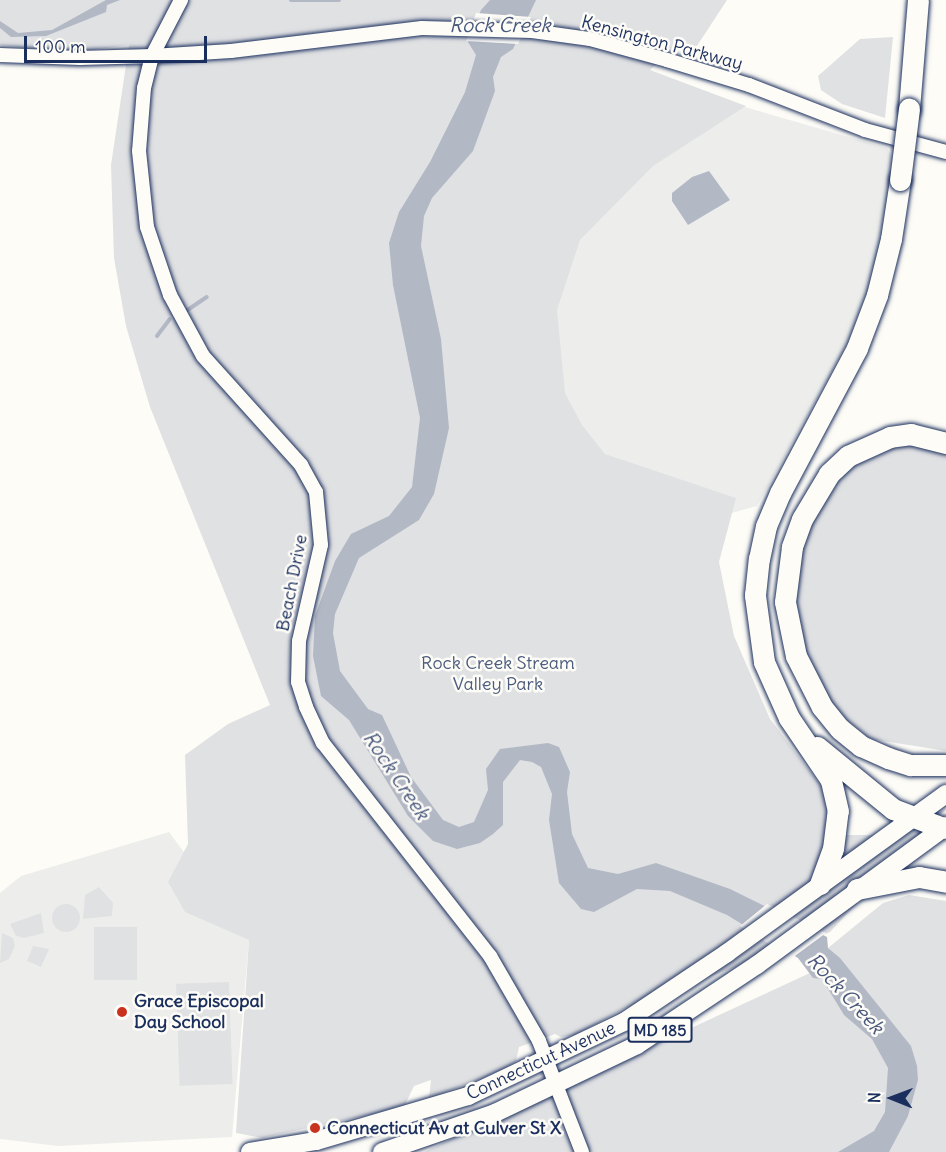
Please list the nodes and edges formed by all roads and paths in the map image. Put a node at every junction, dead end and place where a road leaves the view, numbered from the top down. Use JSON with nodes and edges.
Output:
{"nodes":[{"id":1,"x":181,"y":0,"type":"edge"},
{"id":2,"x":918,"y":0,"type":"edge"},
{"id":3,"x":0,"y":54,"type":"edge"},
{"id":4,"x":152,"y":56,"type":"junction"},
{"id":5,"x":946,"y":152,"type":"edge"},
{"id":6,"x":946,"y":443,"type":"edge"},
{"id":7,"x":803,"y":735,"type":"junction"},
{"id":8,"x":946,"y":765,"type":"edge"},
{"id":9,"x":946,"y":794,"type":"edge"},
{"id":10,"x":912,"y":817,"type":"junction"},
{"id":11,"x":945,"y":827,"type":"edge"},
{"id":12,"x":946,"y":882,"type":"edge"},
{"id":13,"x":857,"y":889,"type":"junction"},
{"id":14,"x":812,"y":890,"type":"junction"},
{"id":15,"x":548,"y":1059,"type":"junction"},
{"id":16,"x":558,"y":1083,"type":"junction"},
{"id":17,"x":250,"y":1152,"type":"edge"},
{"id":18,"x":382,"y":1152,"type":"edge"},
{"id":19,"x":582,"y":1152,"type":"edge"}],
"edges":[{"from":1,"to":4,"type":"street","name":"Beach Drive"},
{"from":2,"to":7,"type":"highway","bridge":true},
{"from":3,"to":4,"type":"street","name":"Kensington Parkway"},
{"from":4,"to":5,"type":"street","name":"Kensington Parkway"},
{"from":4,"to":15,"type":"street","name":"Beach Drive"},
{"from":6,"to":8,"type":"highway"},
{"from":7,"to":10,"type":"highway"},
{"from":7,"to":14,"type":"highway"},
{"from":9,"to":10,"type":"main road","name":"Connecticut Avenue","number":"MD 185"},
{"from":10,"to":11,"type":"highway"},
{"from":10,"to":14,"type":"main road","name":"Connecticut Avenue","number":"MD 185"},
{"from":11,"to":13,"type":"main road","name":"Connecticut Avenue","number":"MD 185"},
{"from":12,"to":13,"type":"highway"},
{"from":13,"to":16,"type":"main road","name":"Connecticut Avenue","number":"MD 185"},
{"from":14,"to":15,"type":"main road","name":"Connecticut Avenue","number":"MD 185"},
{"from":15,"to":16,"type":"street","name":"Beach Drive"},
{"from":15,"to":17,"type":"main road","name":"Connecticut Avenue","number":"MD 185"},
{"from":16,"to":18,"type":"main road","name":"Connecticut Avenue","number":"MD 185"},
{"from":16,"to":19,"type":"street","name":"Beach Drive"}]}
